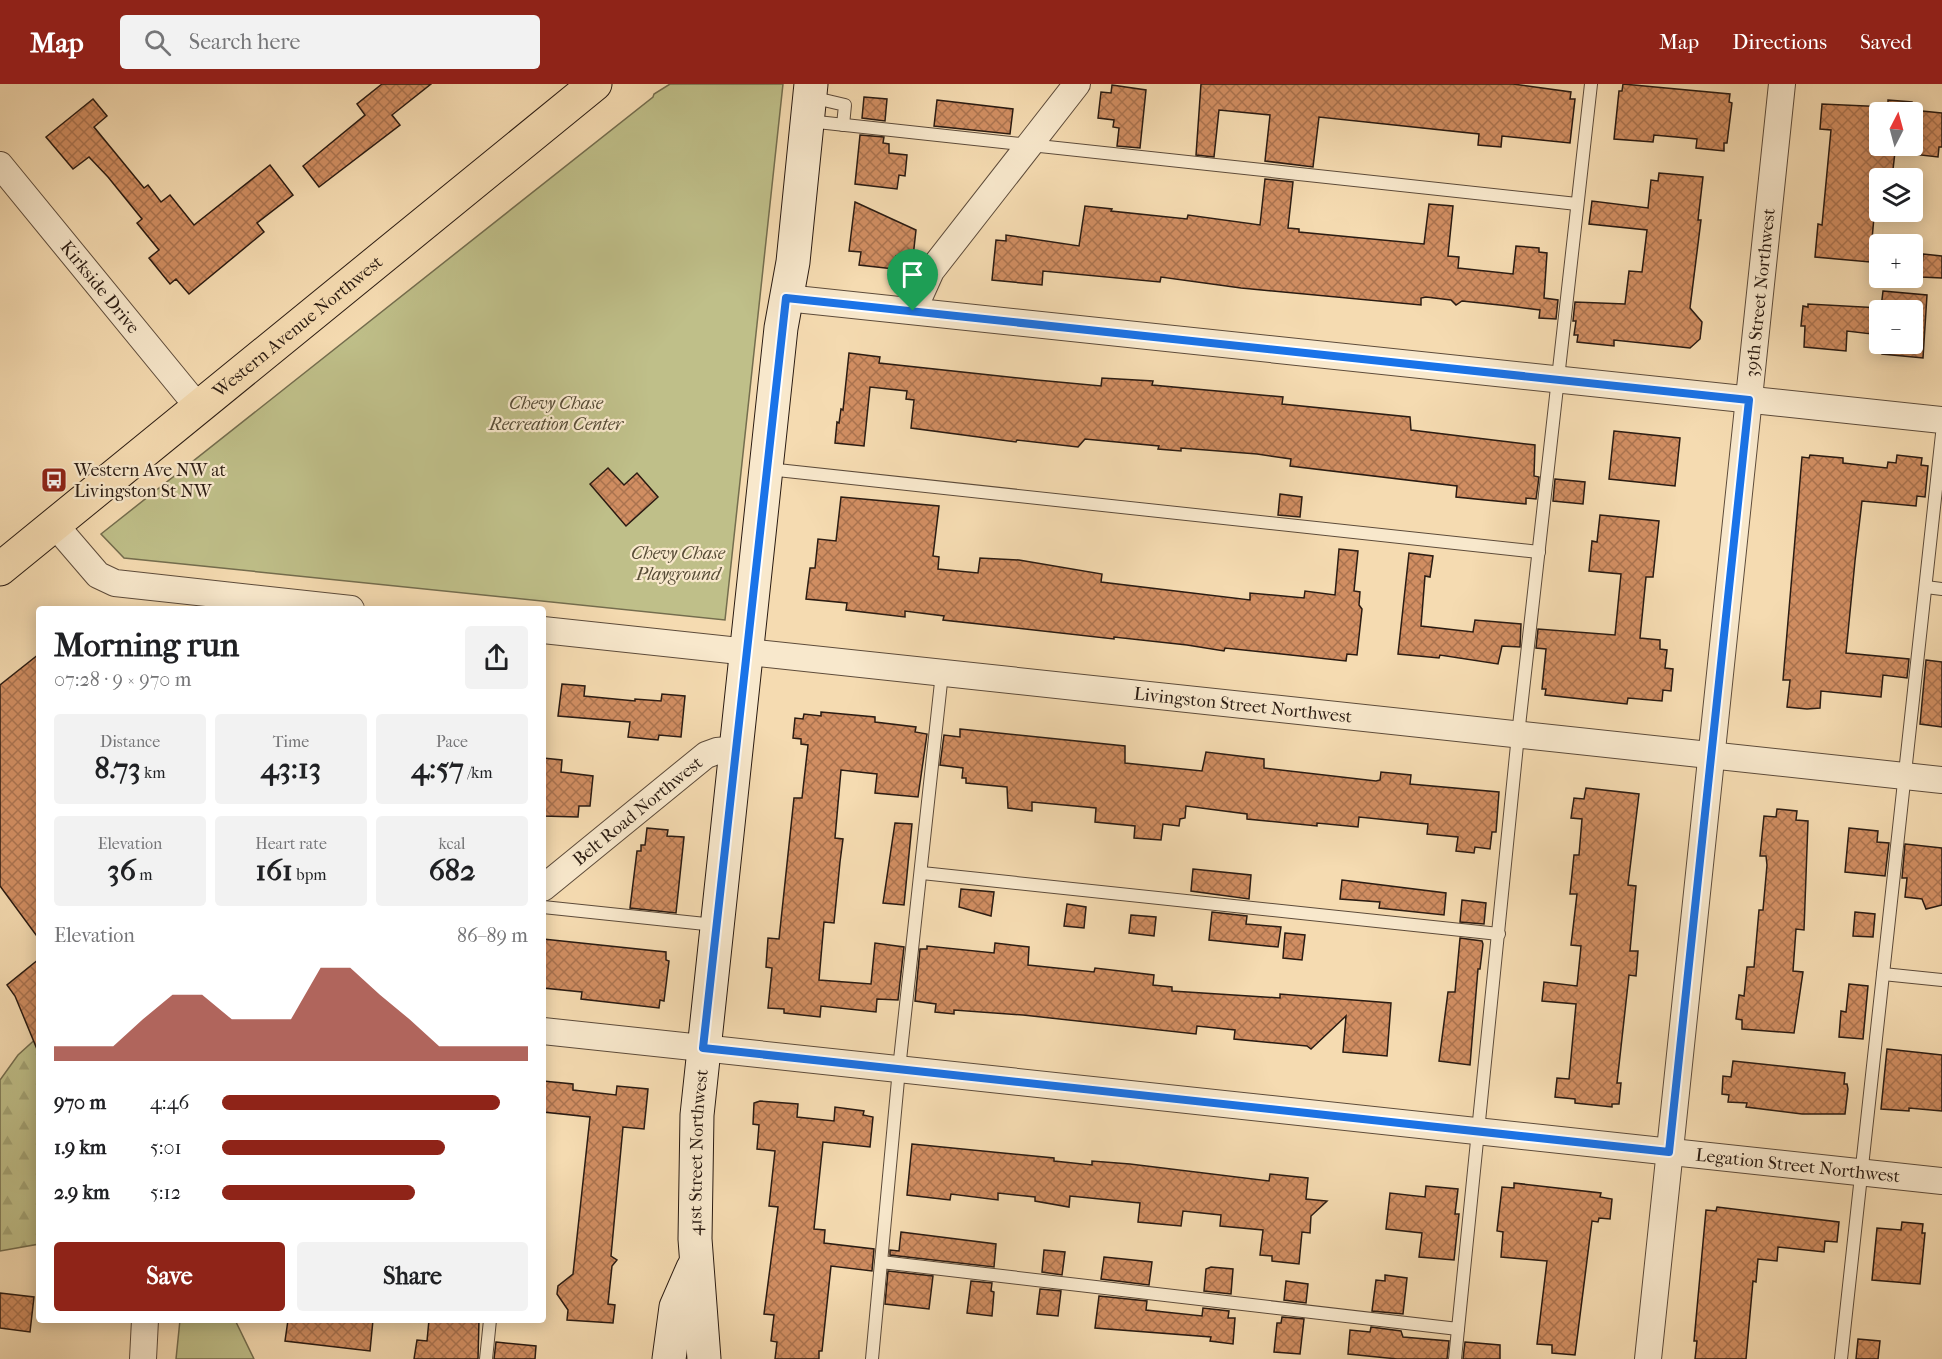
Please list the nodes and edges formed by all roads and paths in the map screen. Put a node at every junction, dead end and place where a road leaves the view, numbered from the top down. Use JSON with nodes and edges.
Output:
{"nodes":[{"id":1,"x":595,"y":84,"type":"edge"},
{"id":2,"x":1077,"y":84,"type":"edge"},
{"id":3,"x":1591,"y":84,"type":"edge"},
{"id":4,"x":1782,"y":84,"type":"edge"},
{"id":5,"x":810,"y":101,"type":"edge"},
{"id":6,"x":843,"y":125,"type":"junction"},
{"id":7,"x":1028,"y":146,"type":"junction"},
{"id":8,"x":0,"y":165,"type":"edge"},
{"id":9,"x":1577,"y":204,"type":"junction"},
{"id":10,"x":786,"y":298,"type":"junction"},
{"id":11,"x":913,"y":311,"type":"junction"},
{"id":12,"x":1558,"y":380,"type":"junction"},
{"id":13,"x":1749,"y":400,"type":"junction"},
{"id":14,"x":199,"y":408,"type":"junction"},
{"id":15,"x":1942,"y":420,"type":"edge"},
{"id":16,"x":1942,"y":434,"type":"edge"},
{"id":17,"x":766,"y":468,"type":"junction"},
{"id":18,"x":55,"y":525,"type":"junction"},
{"id":19,"x":1539,"y":552,"type":"junction"},
{"id":20,"x":0,"y":569,"type":"edge"},
{"id":21,"x":1926,"y":588,"type":"junction"},
{"id":22,"x":1942,"y":589,"type":"edge"},
{"id":23,"x":223,"y":602,"type":"edge"},
{"id":24,"x":296,"y":606,"type":"edge"},
{"id":25,"x":546,"y":630,"type":"edge"},
{"id":26,"x":747,"y":651,"type":"junction"},
{"id":27,"x":942,"y":674,"type":"junction"},
{"id":28,"x":1518,"y":735,"type":"junction"},
{"id":29,"x":737,"y":749,"type":"junction"},
{"id":30,"x":1711,"y":756,"type":"junction"},
{"id":31,"x":1906,"y":776,"type":"junction"},
{"id":32,"x":1942,"y":780,"type":"edge"},
{"id":33,"x":922,"y":873,"type":"junction"},
{"id":34,"x":546,"y":886,"type":"edge"},
{"id":35,"x":546,"y":907,"type":"edge"},
{"id":36,"x":717,"y":925,"type":"junction"},
{"id":37,"x":1499,"y":934,"type":"junction"},
{"id":38,"x":1883,"y":974,"type":"junction"},
{"id":39,"x":1942,"y":980,"type":"edge"},
{"id":40,"x":546,"y":1031,"type":"edge"},
{"id":41,"x":703,"y":1048,"type":"junction"},
{"id":42,"x":899,"y":1069,"type":"junction"},
{"id":43,"x":1480,"y":1132,"type":"junction"},
{"id":44,"x":1669,"y":1152,"type":"junction"},
{"id":45,"x":1861,"y":1172,"type":"junction"},
{"id":46,"x":1942,"y":1181,"type":"edge"},
{"id":47,"x":881,"y":1262,"type":"junction"},
{"id":48,"x":696,"y":1264,"type":"junction"},
{"id":49,"x":490,"y":1323,"type":"edge"},
{"id":50,"x":1458,"y":1329,"type":"junction"},
{"id":51,"x":486,"y":1359,"type":"edge"},
{"id":52,"x":669,"y":1359,"type":"edge"},
{"id":53,"x":704,"y":1359,"type":"edge"},
{"id":54,"x":872,"y":1359,"type":"edge"},
{"id":55,"x":1455,"y":1359,"type":"edge"},
{"id":56,"x":1648,"y":1359,"type":"edge"},
{"id":57,"x":1841,"y":1359,"type":"edge"}],
"edges":[{"from":1,"to":14,"type":"main road","name":"Western Avenue Northwest"},
{"from":2,"to":7,"type":"street"},
{"from":3,"to":9,"type":"lane"},
{"from":4,"to":13,"type":"street","name":"39th Street Northwest"},
{"from":5,"to":6,"type":"lane"},
{"from":5,"to":6,"type":"lane"},
{"from":5,"to":10,"type":"main road","name":"41st Street Northwest"},
{"from":6,"to":7,"type":"lane"},
{"from":7,"to":9,"type":"lane"},
{"from":7,"to":11,"type":"street"},
{"from":8,"to":14,"type":"street","name":"Kirkside Drive"},
{"from":9,"to":12,"type":"lane"},
{"from":10,"to":11,"type":"street"},
{"from":10,"to":17,"type":"main road","name":"41st Street Northwest"},
{"from":11,"to":12,"type":"street"},
{"from":12,"to":13,"type":"street"},
{"from":12,"to":19,"type":"lane"},
{"from":13,"to":15,"type":"street"},
{"from":13,"to":30,"type":"street","name":"39th Street Northwest"},
{"from":14,"to":18,"type":"main road","name":"Western Avenue Northwest"},
{"from":16,"to":21,"type":"lane"},
{"from":17,"to":19,"type":"lane"},
{"from":17,"to":26,"type":"main road","name":"41st Street Northwest"},
{"from":18,"to":20,"type":"main road","name":"Western Avenue Northwest"},
{"from":18,"to":23,"type":"street"},
{"from":19,"to":28,"type":"lane"},
{"from":21,"to":22,"type":"lane"},
{"from":21,"to":31,"type":"lane"},
{"from":23,"to":24,"type":"street"},
{"from":25,"to":26,"type":"street","name":"Livingston Street Northwest"},
{"from":26,"to":27,"type":"street","name":"Livingston Street Northwest"},
{"from":26,"to":29,"type":"main road","name":"41st Street Northwest"},
{"from":27,"to":28,"type":"street","name":"Livingston Street Northwest"},
{"from":27,"to":33,"type":"lane"},
{"from":28,"to":30,"type":"street","name":"Livingston Street Northwest"},
{"from":28,"to":37,"type":"lane"},
{"from":29,"to":34,"type":"street","name":"Belt Road Northwest"},
{"from":29,"to":36,"type":"main road","name":"41st Street Northwest"},
{"from":30,"to":31,"type":"street","name":"Livingston Street Northwest"},
{"from":30,"to":44,"type":"street","name":"39th Street Northwest"},
{"from":31,"to":32,"type":"street","name":"Livingston Street Northwest"},
{"from":31,"to":38,"type":"lane"},
{"from":33,"to":37,"type":"lane"},
{"from":33,"to":42,"type":"lane"},
{"from":35,"to":36,"type":"lane"},
{"from":36,"to":41,"type":"main road","name":"41st Street Northwest"},
{"from":37,"to":43,"type":"lane"},
{"from":38,"to":39,"type":"lane"},
{"from":38,"to":45,"type":"lane"},
{"from":40,"to":41,"type":"street","name":"Legation Street Northwest"},
{"from":41,"to":42,"type":"street","name":"Legation Street Northwest"},
{"from":41,"to":48,"type":"main road","name":"41st Street Northwest"},
{"from":42,"to":43,"type":"street","name":"Legation Street Northwest"},
{"from":42,"to":47,"type":"lane"},
{"from":43,"to":44,"type":"street","name":"Legation Street Northwest"},
{"from":43,"to":50,"type":"lane"},
{"from":44,"to":45,"type":"street","name":"Legation Street Northwest"},
{"from":44,"to":56,"type":"street","name":"39th Street Northwest"},
{"from":45,"to":46,"type":"street","name":"Legation Street Northwest"},
{"from":45,"to":57,"type":"lane"},
{"from":47,"to":50,"type":"lane"},
{"from":47,"to":54,"type":"lane"},
{"from":48,"to":52,"type":"main road","name":"41st Street Northwest"},
{"from":48,"to":53,"type":"main road"},
{"from":49,"to":51,"type":"lane"},
{"from":50,"to":55,"type":"lane"}]}
